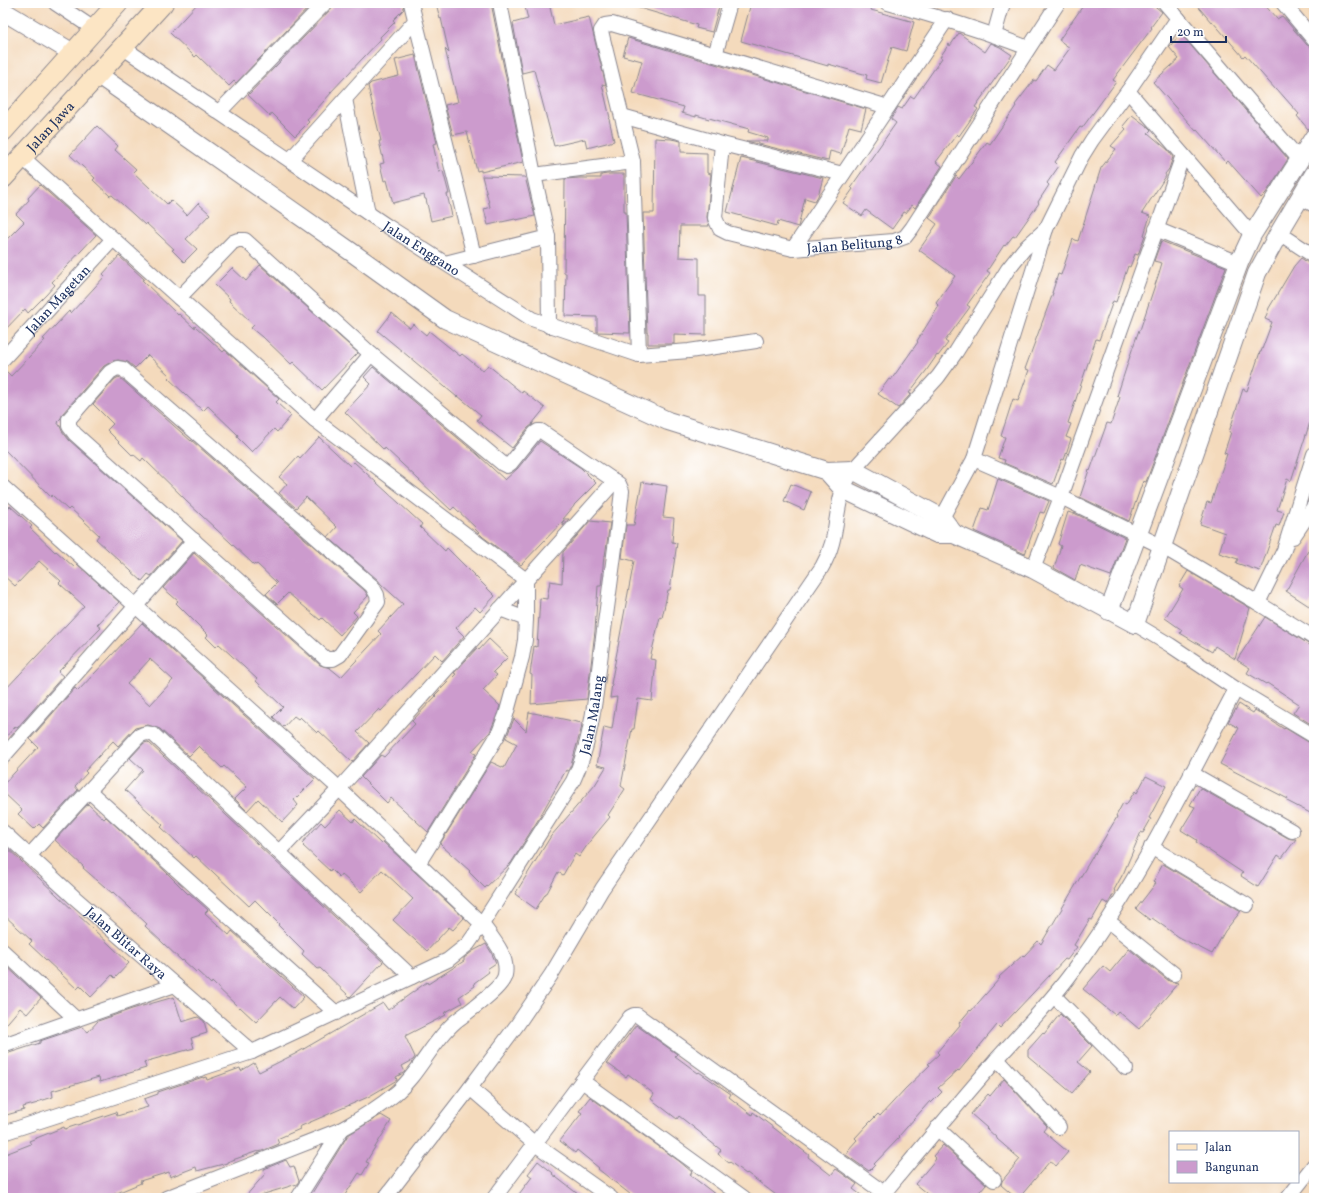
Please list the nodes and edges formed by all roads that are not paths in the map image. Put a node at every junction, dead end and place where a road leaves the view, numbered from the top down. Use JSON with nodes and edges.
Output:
{"nodes":[{"id":1,"x":55,"y":3,"type":"edge"},
{"id":2,"x":118,"y":3,"type":"edge"},
{"id":3,"x":163,"y":3,"type":"edge"},
{"id":4,"x":325,"y":3,"type":"edge"},
{"id":5,"x":411,"y":3,"type":"edge"},
{"id":6,"x":500,"y":3,"type":"edge"},
{"id":7,"x":730,"y":3,"type":"edge"},
{"id":8,"x":888,"y":3,"type":"edge"},
{"id":9,"x":1003,"y":3,"type":"edge"},
{"id":10,"x":1058,"y":3,"type":"edge"},
{"id":11,"x":1165,"y":3,"type":"edge"},
{"id":12,"x":1284,"y":4,"type":"edge"},
{"id":13,"x":3,"y":11,"type":"edge"},
{"id":14,"x":1178,"y":18,"type":"junction"},
{"id":15,"x":947,"y":20,"type":"junction"},
{"id":16,"x":415,"y":21,"type":"junction"},
{"id":17,"x":94,"y":29,"type":"junction"},
{"id":18,"x":994,"y":34,"type":"junction"},
{"id":19,"x":1314,"y":40,"type":"edge"},
{"id":20,"x":122,"y":47,"type":"junction"},
{"id":21,"x":1027,"y":50,"type":"junction"},
{"id":22,"x":72,"y":53,"type":"junction"},
{"id":23,"x":715,"y":55,"type":"junction"},
{"id":24,"x":97,"y":74,"type":"junction"},
{"id":25,"x":1128,"y":91,"type":"junction"},
{"id":26,"x":345,"y":99,"type":"junction"},
{"id":27,"x":888,"y":108,"type":"junction"},
{"id":28,"x":219,"y":112,"type":"junction"},
{"id":29,"x":622,"y":116,"type":"junction"},
{"id":30,"x":3,"y":131,"type":"edge"},
{"id":31,"x":1314,"y":137,"type":"edge"},
{"id":32,"x":722,"y":144,"type":"junction"},
{"id":33,"x":1183,"y":155,"type":"junction"},
{"id":34,"x":22,"y":157,"type":"junction"},
{"id":35,"x":1299,"y":159,"type":"junction"},
{"id":36,"x":290,"y":160,"type":"junction"},
{"id":37,"x":633,"y":162,"type":"junction"},
{"id":38,"x":843,"y":174,"type":"junction"},
{"id":39,"x":1314,"y":174,"type":"edge"},
{"id":40,"x":534,"y":175,"type":"junction"},
{"id":41,"x":3,"y":178,"type":"edge"},
{"id":42,"x":1307,"y":201,"type":"edge"},
{"id":43,"x":1273,"y":202,"type":"junction"},
{"id":44,"x":1291,"y":212,"type":"junction"},
{"id":45,"x":368,"y":213,"type":"junction"},
{"id":46,"x":1046,"y":229,"type":"junction"},
{"id":47,"x":1156,"y":229,"type":"junction"},
{"id":48,"x":1279,"y":233,"type":"junction"},
{"id":49,"x":1252,"y":235,"type":"junction"},
{"id":50,"x":548,"y":237,"type":"junction"},
{"id":51,"x":113,"y":239,"type":"junction"},
{"id":52,"x":793,"y":248,"type":"junction"},
{"id":53,"x":474,"y":256,"type":"junction"},
{"id":54,"x":1314,"y":256,"type":"edge"},
{"id":55,"x":445,"y":263,"type":"junction"},
{"id":56,"x":1239,"y":263,"type":"junction"},
{"id":57,"x":179,"y":298,"type":"junction"},
{"id":58,"x":549,"y":326,"type":"junction"},
{"id":59,"x":756,"y":341,"type":"dead end"},
{"id":60,"x":371,"y":354,"type":"junction"},
{"id":61,"x":639,"y":355,"type":"junction"},
{"id":62,"x":3,"y":359,"type":"edge"},
{"id":63,"x":315,"y":420,"type":"junction"},
{"id":64,"x":1314,"y":454,"type":"edge"},
{"id":65,"x":974,"y":459,"type":"junction"},
{"id":66,"x":853,"y":470,"type":"junction"},
{"id":67,"x":827,"y":471,"type":"junction"},
{"id":68,"x":615,"y":481,"type":"junction"},
{"id":69,"x":3,"y":487,"type":"edge"},
{"id":70,"x":843,"y":488,"type":"junction"},
{"id":71,"x":1061,"y":496,"type":"junction"},
{"id":72,"x":1314,"y":506,"type":"edge"},
{"id":73,"x":944,"y":529,"type":"junction"},
{"id":74,"x":1138,"y":534,"type":"junction"},
{"id":75,"x":194,"y":540,"type":"junction"},
{"id":76,"x":1163,"y":547,"type":"junction"},
{"id":77,"x":1284,"y":550,"type":"junction"},
{"id":78,"x":1033,"y":570,"type":"junction"},
{"id":79,"x":526,"y":580,"type":"junction"},
{"id":80,"x":1258,"y":603,"type":"junction"},
{"id":81,"x":136,"y":606,"type":"junction"},
{"id":82,"x":500,"y":609,"type":"junction"},
{"id":83,"x":1109,"y":611,"type":"junction"},
{"id":84,"x":526,"y":619,"type":"junction"},
{"id":85,"x":1135,"y":624,"type":"junction"},
{"id":86,"x":1314,"y":638,"type":"edge"},
{"id":87,"x":1236,"y":689,"type":"junction"},
{"id":88,"x":1314,"y":736,"type":"edge"},
{"id":89,"x":3,"y":757,"type":"edge"},
{"id":90,"x":1191,"y":773,"type":"junction"},
{"id":91,"x":339,"y":789,"type":"junction"},
{"id":92,"x":89,"y":791,"type":"junction"},
{"id":93,"x":1292,"y":831,"type":"dead end"},
{"id":94,"x":3,"y":832,"type":"edge"},
{"id":95,"x":1151,"y":847,"type":"junction"},
{"id":96,"x":279,"y":852,"type":"junction"},
{"id":97,"x":29,"y":856,"type":"junction"},
{"id":98,"x":418,"y":864,"type":"junction"},
{"id":99,"x":1246,"y":905,"type":"dead end"},
{"id":100,"x":1108,"y":921,"type":"junction"},
{"id":101,"x":482,"y":924,"type":"junction"},
{"id":102,"x":3,"y":951,"type":"edge"},
{"id":103,"x":1174,"y":974,"type":"dead end"},
{"id":104,"x":412,"y":977,"type":"junction"},
{"id":105,"x":175,"y":985,"type":"junction"},
{"id":106,"x":1054,"y":996,"type":"junction"},
{"id":107,"x":336,"y":1013,"type":"junction"},
{"id":108,"x":76,"y":1020,"type":"junction"},
{"id":109,"x":3,"y":1045,"type":"edge"},
{"id":110,"x":252,"y":1052,"type":"junction"},
{"id":111,"x":997,"y":1059,"type":"junction"},
{"id":112,"x":1126,"y":1068,"type":"dead end"},
{"id":113,"x":582,"y":1081,"type":"junction"},
{"id":114,"x":470,"y":1088,"type":"junction"},
{"id":115,"x":1059,"y":1126,"type":"dead end"},
{"id":116,"x":937,"y":1128,"type":"junction"},
{"id":117,"x":342,"y":1129,"type":"junction"},
{"id":118,"x":3,"y":1133,"type":"edge"},
{"id":119,"x":535,"y":1144,"type":"junction"},
{"id":120,"x":1314,"y":1165,"type":"edge"},
{"id":121,"x":994,"y":1180,"type":"dead end"},
{"id":122,"x":884,"y":1196,"type":"edge"},
{"id":123,"x":166,"y":1198,"type":"edge"},
{"id":124,"x":298,"y":1198,"type":"edge"},
{"id":125,"x":385,"y":1198,"type":"edge"},
{"id":126,"x":494,"y":1198,"type":"edge"},
{"id":127,"x":611,"y":1198,"type":"edge"},
{"id":128,"x":744,"y":1198,"type":"edge"},
{"id":129,"x":1288,"y":1198,"type":"edge"}],
"edges":[{"from":1,"to":17,"type":"street"},
{"from":2,"to":17,"type":"main road"},
{"from":3,"to":20,"type":"main road","name":"Jalan Jawa"},
{"from":4,"to":28,"type":"street"},
{"from":5,"to":16,"type":"street"},
{"from":6,"to":40,"type":"street"},
{"from":7,"to":23,"type":"street"},
{"from":8,"to":15,"type":"street"},
{"from":9,"to":18,"type":"street"},
{"from":10,"to":21,"type":"street","name":"Jalan Belitung 8"},
{"from":11,"to":14,"type":"street"},
{"from":12,"to":19,"type":"street"},
{"from":13,"to":22,"type":"street"},
{"from":14,"to":25,"type":"street"},
{"from":14,"to":35,"type":"street"},
{"from":15,"to":18,"type":"street"},
{"from":15,"to":27,"type":"street"},
{"from":16,"to":26,"type":"street"},
{"from":16,"to":53,"type":"street"},
{"from":17,"to":22,"type":"main road"},
{"from":18,"to":21,"type":"street"},
{"from":20,"to":24,"type":"main road","name":"Jalan Jawa"},
{"from":20,"to":28,"type":"street","name":"Jalan Enggano"},
{"from":21,"to":52,"type":"street","name":"Jalan Belitung 8"},
{"from":22,"to":30,"type":"main road"},
{"from":23,"to":27,"type":"street"},
{"from":23,"to":29,"type":"street"},
{"from":24,"to":34,"type":"main road","name":"Jalan Jawa"},
{"from":24,"to":67,"type":"street"},
{"from":25,"to":33,"type":"street"},
{"from":25,"to":46,"type":"street"},
{"from":26,"to":36,"type":"street"},
{"from":26,"to":45,"type":"street"},
{"from":27,"to":38,"type":"street"},
{"from":28,"to":36,"type":"street","name":"Jalan Enggano"},
{"from":29,"to":32,"type":"street"},
{"from":29,"to":37,"type":"street"},
{"from":31,"to":35,"type":"street"},
{"from":32,"to":38,"type":"street"},
{"from":32,"to":52,"type":"street","name":"Jalan Belitung 8"},
{"from":33,"to":47,"type":"street"},
{"from":33,"to":49,"type":"street"},
{"from":34,"to":41,"type":"main road","name":"Jalan Jawa"},
{"from":34,"to":51,"type":"street"},
{"from":35,"to":43,"type":"street"},
{"from":36,"to":45,"type":"street","name":"Jalan Enggano"},
{"from":37,"to":40,"type":"street"},
{"from":37,"to":61,"type":"street"},
{"from":38,"to":52,"type":"street"},
{"from":39,"to":42,"type":"street"},
{"from":40,"to":50,"type":"street"},
{"from":42,"to":44,"type":"street"},
{"from":43,"to":44,"type":"street"},
{"from":43,"to":49,"type":"street"},
{"from":44,"to":48,"type":"street"},
{"from":45,"to":55,"type":"street","name":"Jalan Enggano"},
{"from":46,"to":65,"type":"street"},
{"from":46,"to":66,"type":"street"},
{"from":47,"to":56,"type":"street"},
{"from":47,"to":71,"type":"street"},
{"from":48,"to":54,"type":"street"},
{"from":48,"to":76,"type":"street"},
{"from":49,"to":56,"type":"street"},
{"from":50,"to":53,"type":"street"},
{"from":50,"to":58,"type":"street"},
{"from":51,"to":57,"type":"street"},
{"from":51,"to":62,"type":"street","name":"Jalan Magetan"},
{"from":53,"to":55,"type":"street"},
{"from":55,"to":58,"type":"street","name":"Jalan Enggano"},
{"from":56,"to":74,"type":"street"},
{"from":57,"to":60,"type":"street"},
{"from":57,"to":63,"type":"street"},
{"from":58,"to":61,"type":"street","name":"Jalan Enggano"},
{"from":59,"to":61,"type":"street","name":"Jalan Enggano"},
{"from":60,"to":63,"type":"street"},
{"from":60,"to":68,"type":"street"},
{"from":63,"to":79,"type":"street"},
{"from":64,"to":77,"type":"street"},
{"from":65,"to":71,"type":"street"},
{"from":65,"to":73,"type":"street"},
{"from":66,"to":67,"type":"street"},
{"from":66,"to":70,"type":"street"},
{"from":66,"to":73,"type":"street"},
{"from":67,"to":70,"type":"street"},
{"from":68,"to":79,"type":"street"},
{"from":68,"to":101,"type":"street","name":"Jalan Malang"},
{"from":69,"to":81,"type":"street"},
{"from":70,"to":73,"type":"street"},
{"from":70,"to":114,"type":"street"},
{"from":71,"to":74,"type":"street"},
{"from":71,"to":78,"type":"street"},
{"from":72,"to":77,"type":"street"},
{"from":73,"to":78,"type":"street"},
{"from":74,"to":76,"type":"street"},
{"from":74,"to":83,"type":"street"},
{"from":75,"to":75,"type":"street"},
{"from":75,"to":81,"type":"street"},
{"from":76,"to":80,"type":"street"},
{"from":76,"to":85,"type":"street"},
{"from":77,"to":80,"type":"street"},
{"from":78,"to":83,"type":"street"},
{"from":79,"to":82,"type":"street"},
{"from":79,"to":84,"type":"street"},
{"from":80,"to":86,"type":"street"},
{"from":81,"to":89,"type":"street"},
{"from":81,"to":91,"type":"street"},
{"from":82,"to":84,"type":"street"},
{"from":82,"to":91,"type":"street"},
{"from":83,"to":85,"type":"street"},
{"from":84,"to":98,"type":"street"},
{"from":85,"to":87,"type":"street"},
{"from":87,"to":88,"type":"street"},
{"from":87,"to":90,"type":"street"},
{"from":90,"to":93,"type":"street"},
{"from":90,"to":95,"type":"street"},
{"from":91,"to":96,"type":"street"},
{"from":91,"to":98,"type":"street"},
{"from":92,"to":96,"type":"street"},
{"from":92,"to":97,"type":"street"},
{"from":92,"to":107,"type":"street"},
{"from":94,"to":97,"type":"street","name":"Jalan Blitar Raya"},
{"from":95,"to":99,"type":"street"},
{"from":95,"to":100,"type":"street"},
{"from":96,"to":104,"type":"street"},
{"from":97,"to":105,"type":"street","name":"Jalan Blitar Raya"},
{"from":98,"to":101,"type":"street"},
{"from":100,"to":103,"type":"street"},
{"from":100,"to":106,"type":"street"},
{"from":101,"to":104,"type":"street","name":"Jalan Malang"},
{"from":101,"to":117,"type":"street"},
{"from":102,"to":108,"type":"street"},
{"from":104,"to":107,"type":"street","name":"Jalan Malang"},
{"from":105,"to":108,"type":"street"},
{"from":105,"to":110,"type":"street","name":"Jalan Blitar Raya"},
{"from":106,"to":111,"type":"street"},
{"from":106,"to":112,"type":"street"},
{"from":107,"to":110,"type":"street","name":"Jalan Malang"},
{"from":108,"to":109,"type":"street"},
{"from":110,"to":118,"type":"street","name":"Jalan Malang"},
{"from":111,"to":115,"type":"street"},
{"from":111,"to":116,"type":"street"},
{"from":113,"to":119,"type":"street"},
{"from":113,"to":122,"type":"street"},
{"from":113,"to":128,"type":"street"},
{"from":114,"to":119,"type":"street"},
{"from":114,"to":125,"type":"street"},
{"from":116,"to":121,"type":"street"},
{"from":116,"to":122,"type":"street"},
{"from":117,"to":123,"type":"street"},
{"from":117,"to":124,"type":"street"},
{"from":119,"to":126,"type":"street"},
{"from":119,"to":127,"type":"street"},
{"from":120,"to":129,"type":"street"}]}
